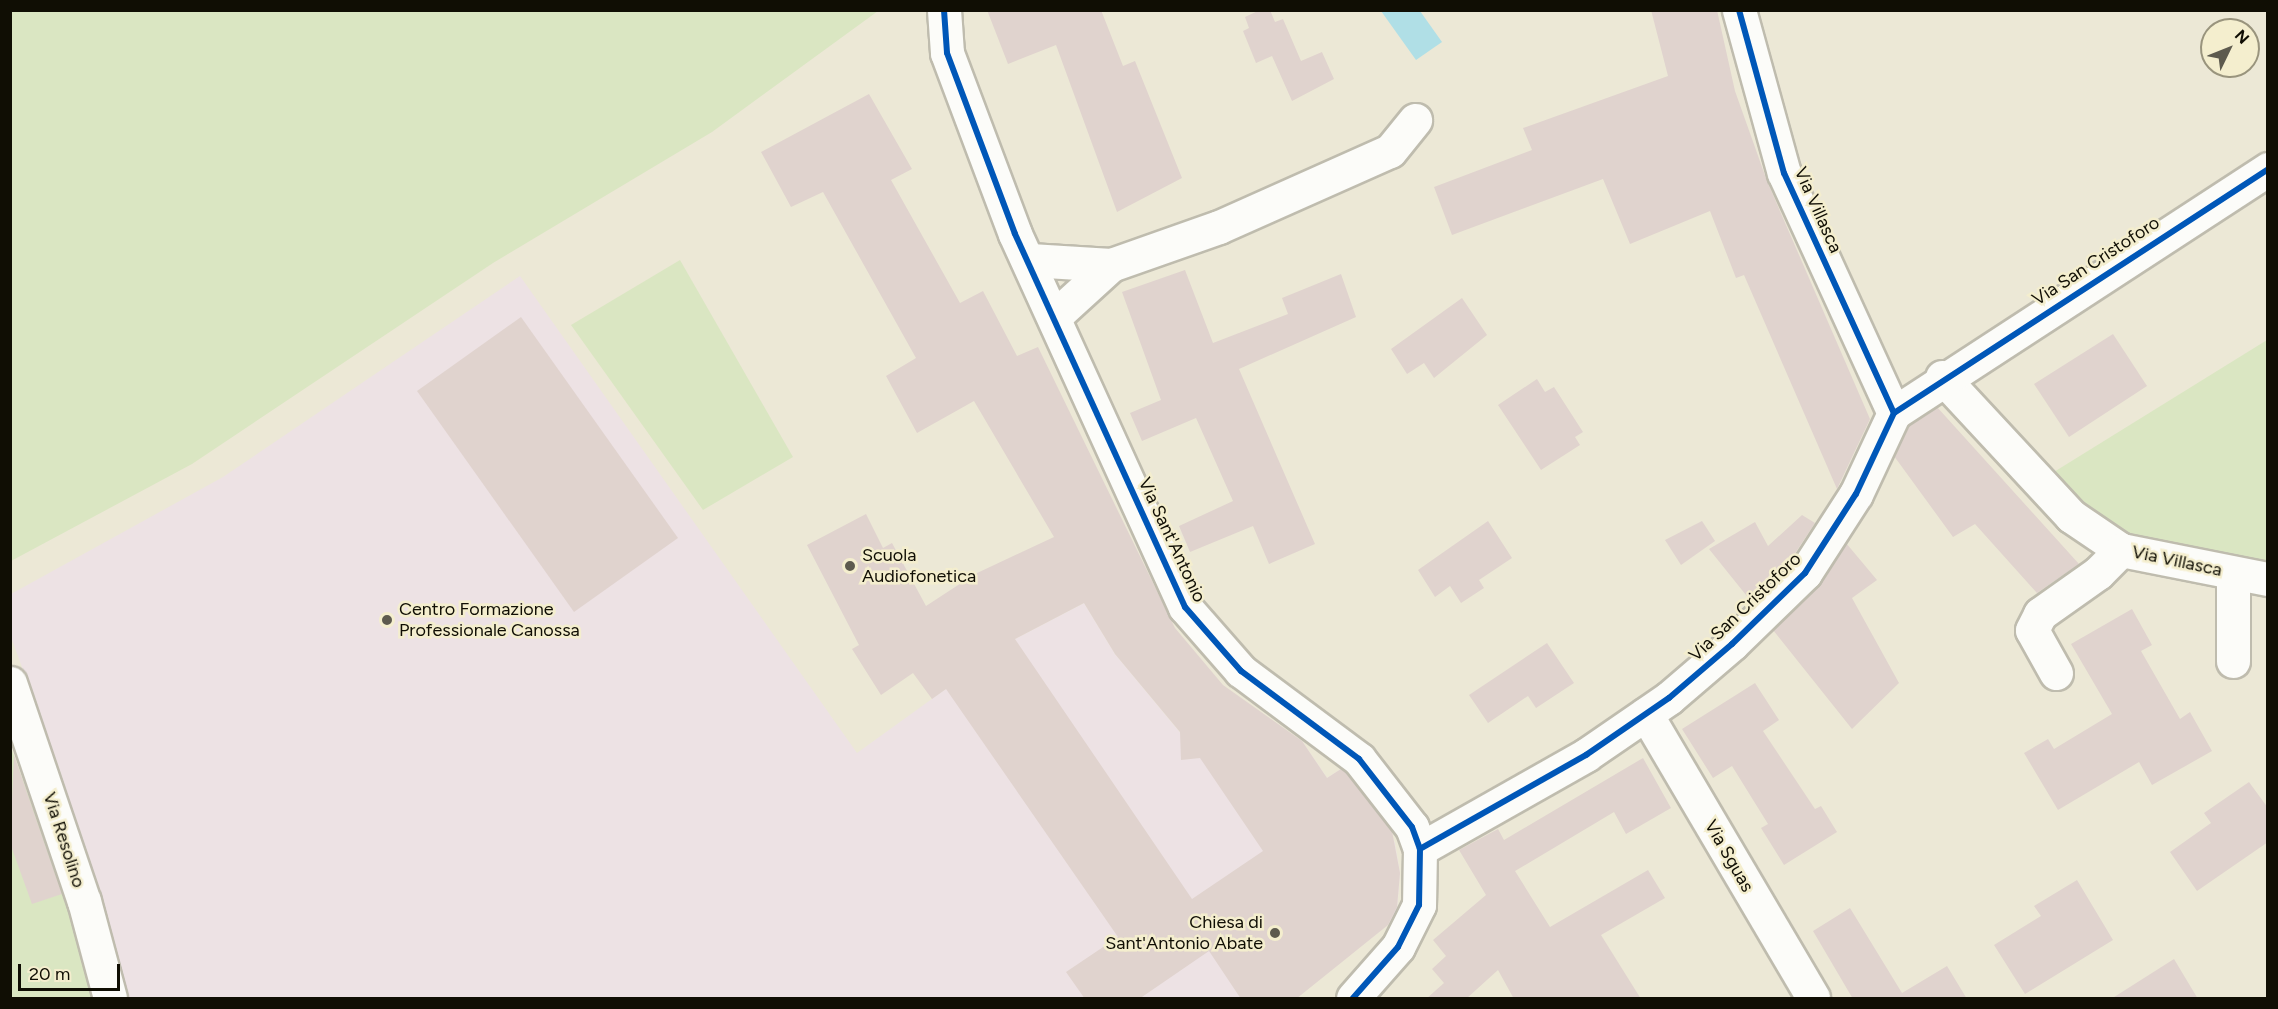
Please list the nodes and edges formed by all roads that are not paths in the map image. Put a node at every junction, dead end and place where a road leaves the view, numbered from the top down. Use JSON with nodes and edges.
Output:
{"nodes":[{"id":1,"x":944,"y":10,"type":"edge"},
{"id":2,"x":1739,"y":10,"type":"edge"},
{"id":3,"x":1422,"y":126,"type":"dead end"},
{"id":4,"x":2268,"y":169,"type":"edge"},
{"id":5,"x":1030,"y":260,"type":"junction"},
{"id":6,"x":1111,"y":265,"type":"junction"},
{"id":7,"x":1055,"y":316,"type":"junction"},
{"id":8,"x":1941,"y":377,"type":"junction"},
{"id":9,"x":1894,"y":413,"type":"junction"},
{"id":10,"x":2121,"y":550,"type":"junction"},
{"id":11,"x":2233,"y":573,"type":"junction"},
{"id":12,"x":2268,"y":579,"type":"edge"},
{"id":13,"x":2233,"y":661,"type":"dead end"},
{"id":14,"x":2056,"y":674,"type":"dead end"},
{"id":15,"x":10,"y":684,"type":"edge"},
{"id":16,"x":1646,"y":714,"type":"junction"},
{"id":17,"x":1420,"y":849,"type":"junction"},
{"id":18,"x":110,"y":999,"type":"edge"},
{"id":19,"x":1353,"y":999,"type":"edge"},
{"id":20,"x":1813,"y":999,"type":"edge"}],
"edges":[{"from":1,"to":5,"type":"street","name":"Via Sant'Antonio"},
{"from":2,"to":9,"type":"street","name":"Via Villasca"},
{"from":3,"to":6,"type":"street"},
{"from":4,"to":8,"type":"street","name":"Via San Cristoforo"},
{"from":5,"to":6,"type":"street"},
{"from":5,"to":7,"type":"street","name":"Via Sant'Antonio"},
{"from":6,"to":7,"type":"street"},
{"from":7,"to":17,"type":"street","name":"Via Sant'Antonio"},
{"from":8,"to":9,"type":"street","name":"Via San Cristoforo"},
{"from":8,"to":10,"type":"street","name":"Via Villasca"},
{"from":9,"to":16,"type":"street","name":"Via San Cristoforo"},
{"from":10,"to":11,"type":"street","name":"Via Villasca"},
{"from":10,"to":14,"type":"street","name":"Via Villasca"},
{"from":11,"to":12,"type":"street","name":"Via Villasca"},
{"from":11,"to":13,"type":"street","name":"Via Villasca"},
{"from":15,"to":18,"type":"street","name":"Via Resolino"},
{"from":16,"to":17,"type":"street","name":"Via San Cristoforo"},
{"from":16,"to":20,"type":"street","name":"Via Sguas"},
{"from":17,"to":19,"type":"street","name":"Via Sant'Antonio"}]}
